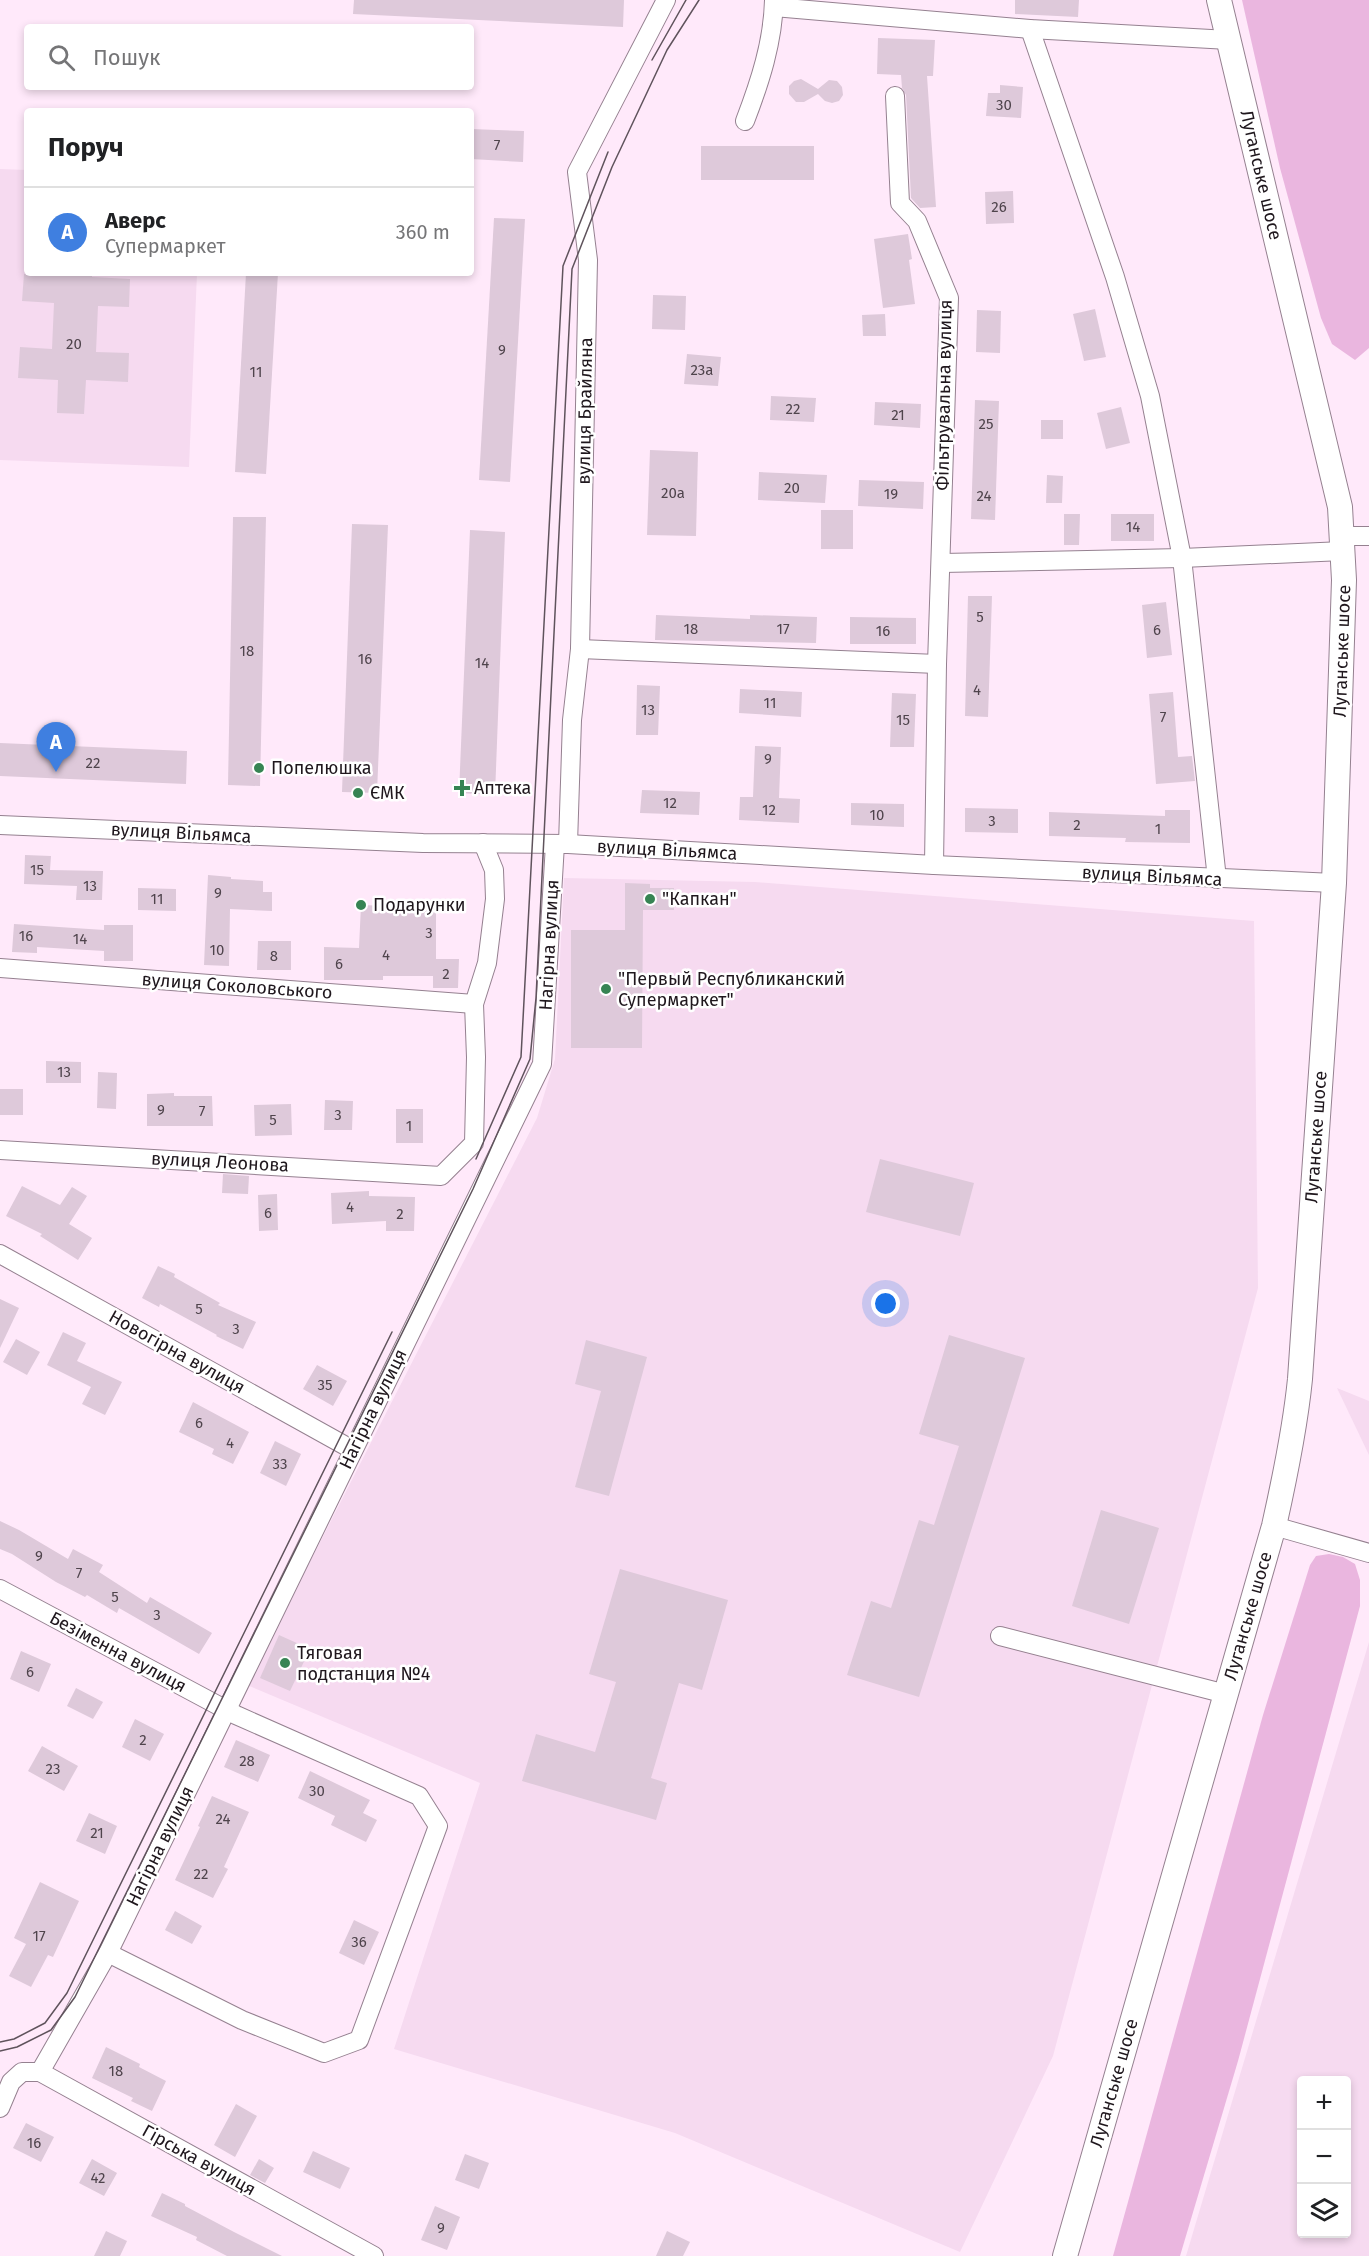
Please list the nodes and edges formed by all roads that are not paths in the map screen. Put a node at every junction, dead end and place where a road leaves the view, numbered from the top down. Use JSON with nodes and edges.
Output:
{"nodes":[{"id":1,"x":666,"y":0,"type":"edge"},
{"id":2,"x":1219,"y":0,"type":"edge"},
{"id":3,"x":774,"y":3,"type":"edge"},
{"id":4,"x":1030,"y":29,"type":"junction"},
{"id":5,"x":1229,"y":40,"type":"junction"},
{"id":6,"x":895,"y":96,"type":"dead end"},
{"id":7,"x":745,"y":121,"type":"dead end"},
{"id":8,"x":1369,"y":536,"type":"edge"},
{"id":9,"x":1343,"y":544,"type":"junction"},
{"id":10,"x":1182,"y":558,"type":"junction"},
{"id":11,"x":942,"y":562,"type":"junction"},
{"id":12,"x":580,"y":649,"type":"junction"},
{"id":13,"x":937,"y":664,"type":"junction"},
{"id":14,"x":0,"y":825,"type":"edge"},
{"id":15,"x":483,"y":843,"type":"junction"},
{"id":16,"x":562,"y":844,"type":"junction"},
{"id":17,"x":934,"y":865,"type":"junction"},
{"id":18,"x":1217,"y":879,"type":"junction"},
{"id":19,"x":1334,"y":883,"type":"junction"},
{"id":20,"x":0,"y":968,"type":"edge"},
{"id":21,"x":474,"y":1004,"type":"junction"},
{"id":22,"x":0,"y":1150,"type":"edge"},
{"id":23,"x":0,"y":1254,"type":"edge"},
{"id":24,"x":353,"y":1450,"type":"junction"},
{"id":25,"x":1274,"y":1526,"type":"junction"},
{"id":26,"x":1369,"y":1553,"type":"edge"},
{"id":27,"x":0,"y":1589,"type":"edge"},
{"id":28,"x":1000,"y":1636,"type":"dead end"},
{"id":29,"x":1226,"y":1694,"type":"junction"},
{"id":30,"x":231,"y":1712,"type":"junction"},
{"id":31,"x":108,"y":1953,"type":"junction"},
{"id":32,"x":31,"y":2072,"type":"junction"},
{"id":33,"x":0,"y":2108,"type":"edge"},
{"id":34,"x":374,"y":2256,"type":"edge"},
{"id":35,"x":1065,"y":2256,"type":"edge"}],
"edges":[{"from":1,"to":12,"type":"street","name":"вулиця Брайляна"},
{"from":2,"to":5,"type":"main road","name":"Луганське шосе"},
{"from":3,"to":4,"type":"street"},
{"from":3,"to":7,"type":"street"},
{"from":4,"to":5,"type":"street"},
{"from":4,"to":10,"type":"street"},
{"from":5,"to":9,"type":"main road","name":"Луганське шосе"},
{"from":6,"to":11,"type":"street","name":"Фільтрувальна вулиця"},
{"from":8,"to":9,"type":"street"},
{"from":9,"to":10,"type":"street"},
{"from":9,"to":19,"type":"main road","name":"Луганське шосе"},
{"from":10,"to":11,"type":"street"},
{"from":10,"to":18,"type":"street"},
{"from":11,"to":13,"type":"street","name":"Фільтрувальна вулиця"},
{"from":12,"to":13,"type":"street"},
{"from":12,"to":16,"type":"street","name":"вулиця Брайляна"},
{"from":13,"to":17,"type":"street","name":"Фільтрувальна вулиця"},
{"from":14,"to":15,"type":"street","name":"вулиця Вільямса"},
{"from":15,"to":16,"type":"street","name":"вулиця Вільямса"},
{"from":15,"to":21,"type":"street"},
{"from":16,"to":17,"type":"street","name":"вулиця Вільямса"},
{"from":16,"to":24,"type":"street","name":"Нагірна вулиця"},
{"from":17,"to":18,"type":"street","name":"вулиця Вільямса"},
{"from":18,"to":19,"type":"street","name":"вулиця Вільямса"},
{"from":19,"to":25,"type":"main road","name":"Луганське шосе"},
{"from":20,"to":21,"type":"street","name":"вулиця Соколовського"},
{"from":21,"to":22,"type":"street","name":"вулиця Леонова"},
{"from":23,"to":24,"type":"street","name":"Новогірна вулиця"},
{"from":24,"to":30,"type":"street","name":"Нагірна вулиця"},
{"from":25,"to":26,"type":"street"},
{"from":25,"to":29,"type":"main road","name":"Луганське шосе"},
{"from":27,"to":30,"type":"street","name":"Безіменна вулиця"},
{"from":28,"to":29,"type":"street"},
{"from":29,"to":35,"type":"main road","name":"Луганське шосе"},
{"from":30,"to":31,"type":"street","name":"Нагірна вулиця"},
{"from":30,"to":31,"type":"street"},
{"from":31,"to":32,"type":"street","name":"Нагірна вулиця"},
{"from":32,"to":33,"type":"street","name":"Нагірна вулиця"},
{"from":32,"to":34,"type":"street","name":"Гірська вулиця"}]}
